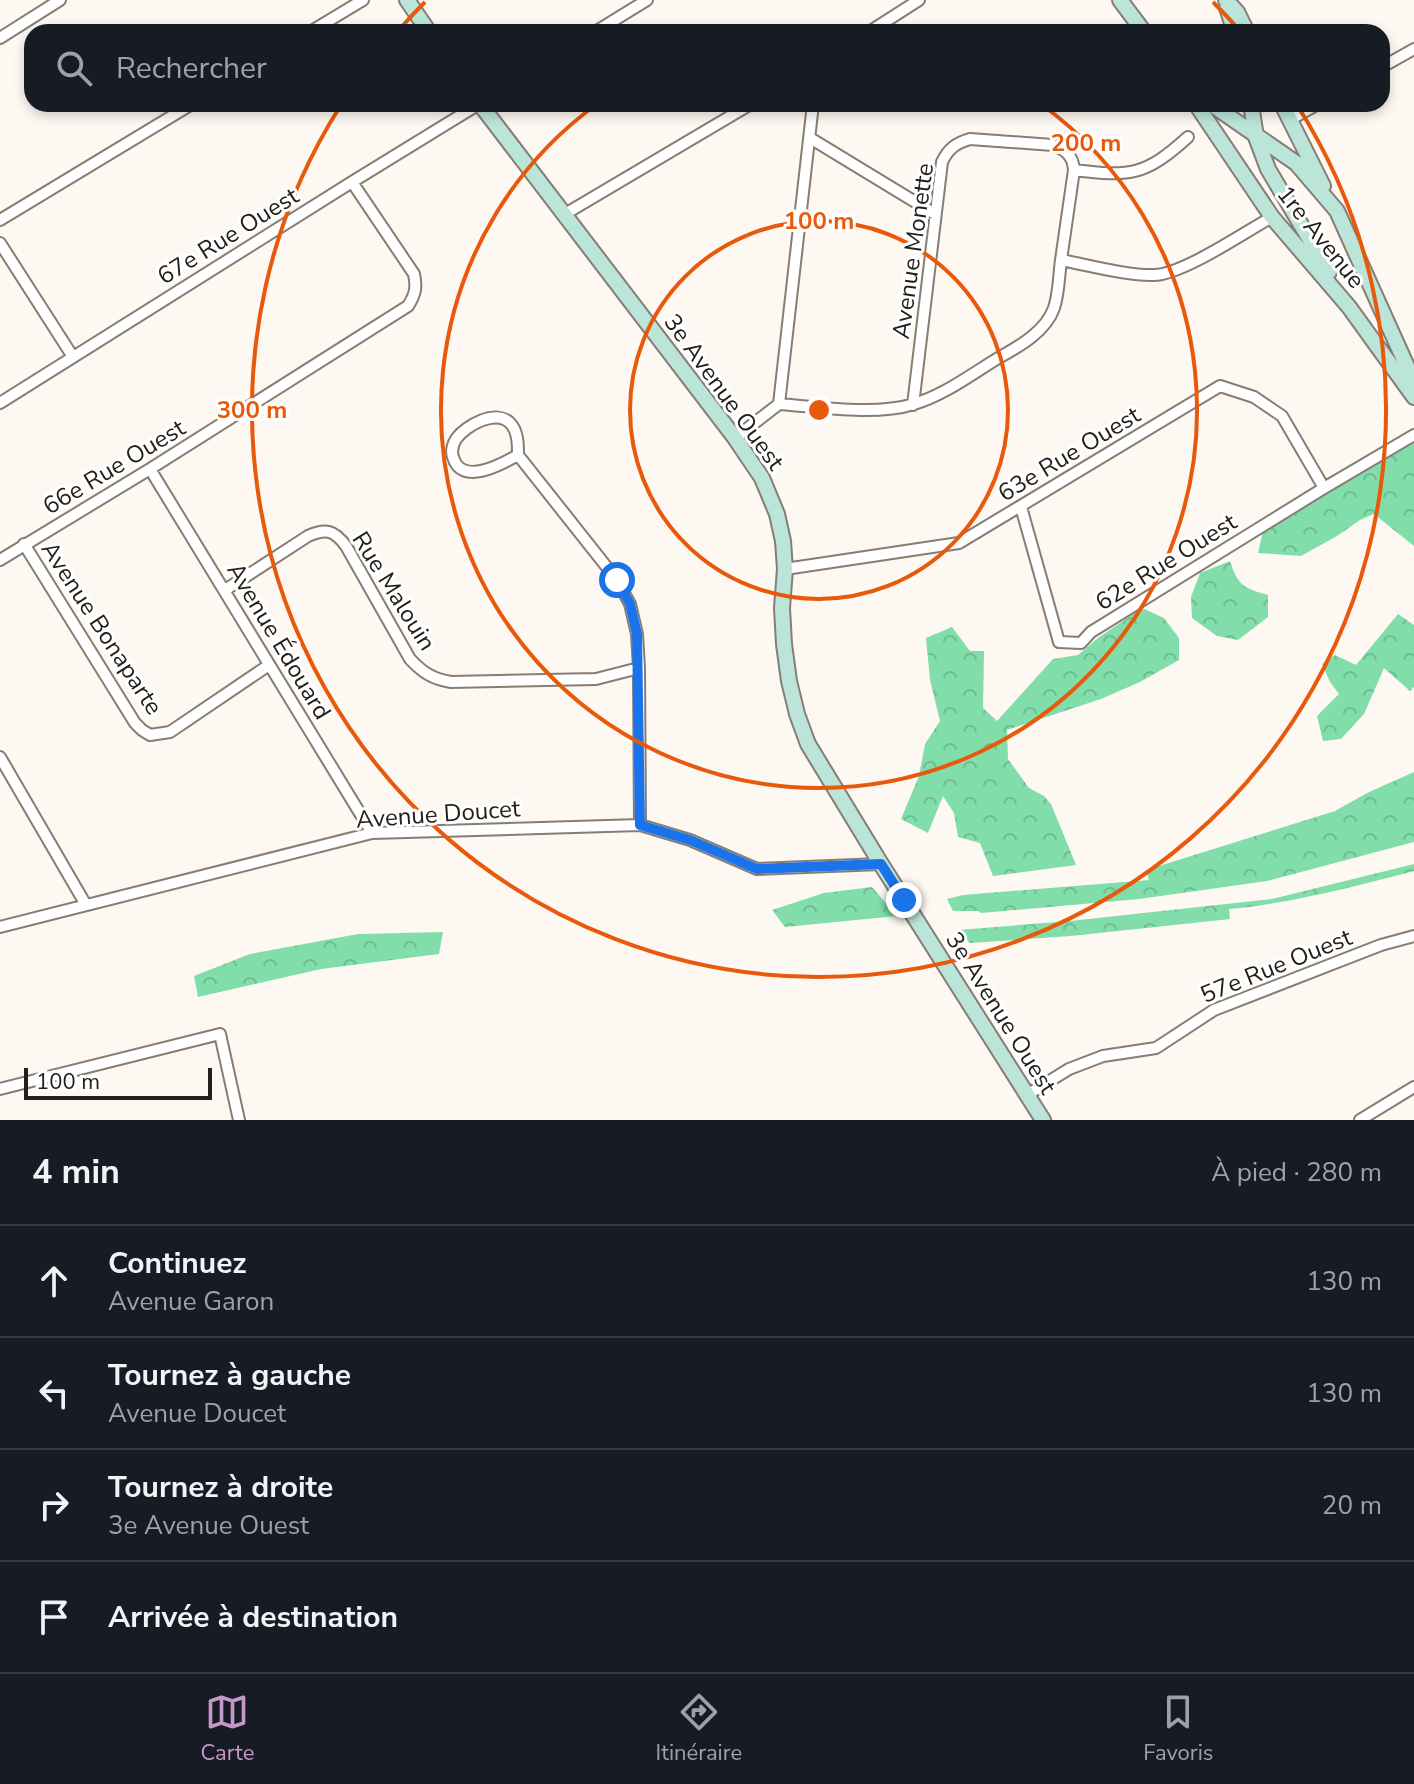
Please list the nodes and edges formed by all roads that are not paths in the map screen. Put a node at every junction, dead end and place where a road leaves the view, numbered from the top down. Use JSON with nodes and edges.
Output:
{"nodes":[{"id":1,"x":60,"y":0,"type":"edge"},
{"id":2,"x":363,"y":0,"type":"edge"},
{"id":3,"x":407,"y":0,"type":"edge"},
{"id":4,"x":647,"y":0,"type":"edge"},
{"id":5,"x":919,"y":0,"type":"edge"},
{"id":6,"x":1120,"y":0,"type":"edge"},
{"id":7,"x":1225,"y":0,"type":"edge"},
{"id":8,"x":323,"y":24,"type":"edge"},
{"id":9,"x":424,"y":24,"type":"edge"},
{"id":10,"x":608,"y":24,"type":"edge"},
{"id":11,"x":882,"y":24,"type":"edge"},
{"id":12,"x":1138,"y":24,"type":"edge"},
{"id":13,"x":1232,"y":24,"type":"edge"},
{"id":14,"x":1243,"y":24,"type":"edge"},
{"id":15,"x":0,"y":38,"type":"edge"},
{"id":16,"x":1414,"y":49,"type":"edge"},
{"id":17,"x":1390,"y":62,"type":"edge"},
{"id":18,"x":179,"y":112,"type":"edge"},
{"id":19,"x":466,"y":112,"type":"edge"},
{"id":20,"x":485,"y":112,"type":"edge"},
{"id":21,"x":737,"y":112,"type":"edge"},
{"id":22,"x":812,"y":112,"type":"edge"},
{"id":23,"x":1201,"y":112,"type":"edge"},
{"id":24,"x":1222,"y":112,"type":"edge"},
{"id":25,"x":1252,"y":112,"type":"edge"},
{"id":26,"x":1286,"y":112,"type":"edge"},
{"id":27,"x":1304,"y":112,"type":"edge"},
{"id":28,"x":1290,"y":120,"type":"junction"},
{"id":29,"x":1188,"y":137,"type":"dead end"},
{"id":30,"x":1256,"y":137,"type":"junction"},
{"id":31,"x":810,"y":138,"type":"junction"},
{"id":32,"x":1074,"y":170,"type":"junction"},
{"id":33,"x":352,"y":182,"type":"junction"},
{"id":34,"x":1337,"y":211,"type":"junction"},
{"id":35,"x":565,"y":214,"type":"junction"},
{"id":36,"x":935,"y":214,"type":"junction"},
{"id":37,"x":1272,"y":217,"type":"junction"},
{"id":38,"x":0,"y":220,"type":"edge"},
{"id":39,"x":0,"y":243,"type":"edge"},
{"id":40,"x":1061,"y":260,"type":"junction"},
{"id":41,"x":1349,"y":307,"type":"junction"},
{"id":42,"x":73,"y":357,"type":"junction"},
{"id":43,"x":1414,"y":382,"type":"edge"},
{"id":44,"x":1414,"y":397,"type":"edge"},
{"id":45,"x":0,"y":403,"type":"edge"},
{"id":46,"x":779,"y":404,"type":"junction"},
{"id":47,"x":913,"y":405,"type":"junction"},
{"id":48,"x":1414,"y":435,"type":"edge"},
{"id":49,"x":735,"y":438,"type":"junction"},
{"id":50,"x":518,"y":455,"type":"junction"},
{"id":51,"x":150,"y":469,"type":"junction"},
{"id":52,"x":1324,"y":488,"type":"junction"},
{"id":53,"x":1021,"y":507,"type":"junction"},
{"id":54,"x":24,"y":544,"type":"junction"},
{"id":55,"x":0,"y":560,"type":"edge"},
{"id":56,"x":785,"y":569,"type":"junction"},
{"id":57,"x":225,"y":590,"type":"junction"},
{"id":58,"x":269,"y":665,"type":"junction"},
{"id":59,"x":639,"y":668,"type":"junction"},
{"id":60,"x":0,"y":757,"type":"edge"},
{"id":61,"x":640,"y":825,"type":"junction"},
{"id":62,"x":372,"y":833,"type":"junction"},
{"id":63,"x":881,"y":864,"type":"junction"},
{"id":64,"x":86,"y":905,"type":"junction"},
{"id":65,"x":0,"y":927,"type":"edge"},
{"id":66,"x":1414,"y":936,"type":"edge"},
{"id":67,"x":1414,"y":1087,"type":"edge"},
{"id":68,"x":0,"y":1089,"type":"edge"},
{"id":69,"x":1027,"y":1095,"type":"junction"},
{"id":70,"x":239,"y":1120,"type":"edge"},
{"id":71,"x":1043,"y":1120,"type":"edge"},
{"id":72,"x":1360,"y":1120,"type":"edge"}],
"edges":[{"from":1,"to":15,"type":"street"},
{"from":2,"to":8,"type":"street"},
{"from":3,"to":9,"type":"street"},
{"from":4,"to":10,"type":"street"},
{"from":5,"to":11,"type":"street"},
{"from":6,"to":12,"type":"street"},
{"from":7,"to":13,"type":"street"},
{"from":7,"to":14,"type":"street"},
{"from":16,"to":17,"type":"street"},
{"from":18,"to":38,"type":"street"},
{"from":19,"to":33,"type":"street","name":"67e Rue Ouest"},
{"from":20,"to":35,"type":"street","name":"3e Avenue Ouest"},
{"from":21,"to":35,"type":"street"},
{"from":22,"to":31,"type":"street"},
{"from":23,"to":37,"type":"street","name":"1re Avenue"},
{"from":24,"to":30,"type":"street","name":"1re Avenue"},
{"from":25,"to":30,"type":"street"},
{"from":26,"to":28,"type":"street"},
{"from":27,"to":28,"type":"street"},
{"from":28,"to":34,"type":"street"},
{"from":29,"to":32,"type":"street"},
{"from":30,"to":34,"type":"street","name":"1re Avenue"},
{"from":30,"to":41,"type":"street"},
{"from":31,"to":36,"type":"street"},
{"from":31,"to":46,"type":"street"},
{"from":32,"to":36,"type":"street","name":"Avenue Monette"},
{"from":32,"to":40,"type":"street"},
{"from":33,"to":42,"type":"street","name":"67e Rue Ouest"},
{"from":33,"to":51,"type":"street","name":"66e Rue Ouest"},
{"from":34,"to":43,"type":"street","name":"1re Avenue"},
{"from":35,"to":49,"type":"street","name":"3e Avenue Ouest"},
{"from":36,"to":47,"type":"street","name":"Avenue Monette"},
{"from":37,"to":40,"type":"street"},
{"from":37,"to":41,"type":"street","name":"1re Avenue"},
{"from":39,"to":42,"type":"street"},
{"from":40,"to":47,"type":"street"},
{"from":41,"to":44,"type":"street","name":"1re Avenue"},
{"from":42,"to":45,"type":"street","name":"67e Rue Ouest"},
{"from":46,"to":47,"type":"street"},
{"from":46,"to":49,"type":"street"},
{"from":48,"to":52,"type":"street","name":"62e Rue Ouest"},
{"from":49,"to":56,"type":"street","name":"3e Avenue Ouest"},
{"from":50,"to":50,"type":"street"},
{"from":50,"to":59,"type":"street"},
{"from":51,"to":54,"type":"street","name":"66e Rue Ouest"},
{"from":51,"to":57,"type":"street","name":"Avenue Édouard"},
{"from":52,"to":53,"type":"street","name":"63e Rue Ouest"},
{"from":52,"to":53,"type":"street","name":"62e Rue Ouest"},
{"from":53,"to":56,"type":"street","name":"63e Rue Ouest"},
{"from":54,"to":55,"type":"street","name":"66e Rue Ouest"},
{"from":54,"to":58,"type":"street","name":"Avenue Bonaparte"},
{"from":56,"to":63,"type":"street","name":"3e Avenue Ouest"},
{"from":57,"to":58,"type":"street","name":"Avenue Édouard"},
{"from":57,"to":59,"type":"street","name":"Rue Malouin"},
{"from":58,"to":62,"type":"street","name":"Avenue Édouard"},
{"from":59,"to":61,"type":"street"},
{"from":60,"to":64,"type":"street"},
{"from":61,"to":62,"type":"street","name":"Avenue Doucet"},
{"from":61,"to":63,"type":"street","name":"Avenue Doucet"},
{"from":62,"to":64,"type":"street","name":"Avenue Doucet"},
{"from":63,"to":69,"type":"street","name":"3e Avenue Ouest"},
{"from":64,"to":65,"type":"street","name":"Avenue Doucet"},
{"from":66,"to":69,"type":"street","name":"57e Rue Ouest"},
{"from":67,"to":72,"type":"street"},
{"from":68,"to":70,"type":"street"},
{"from":69,"to":71,"type":"street","name":"3e Avenue Ouest"}]}
